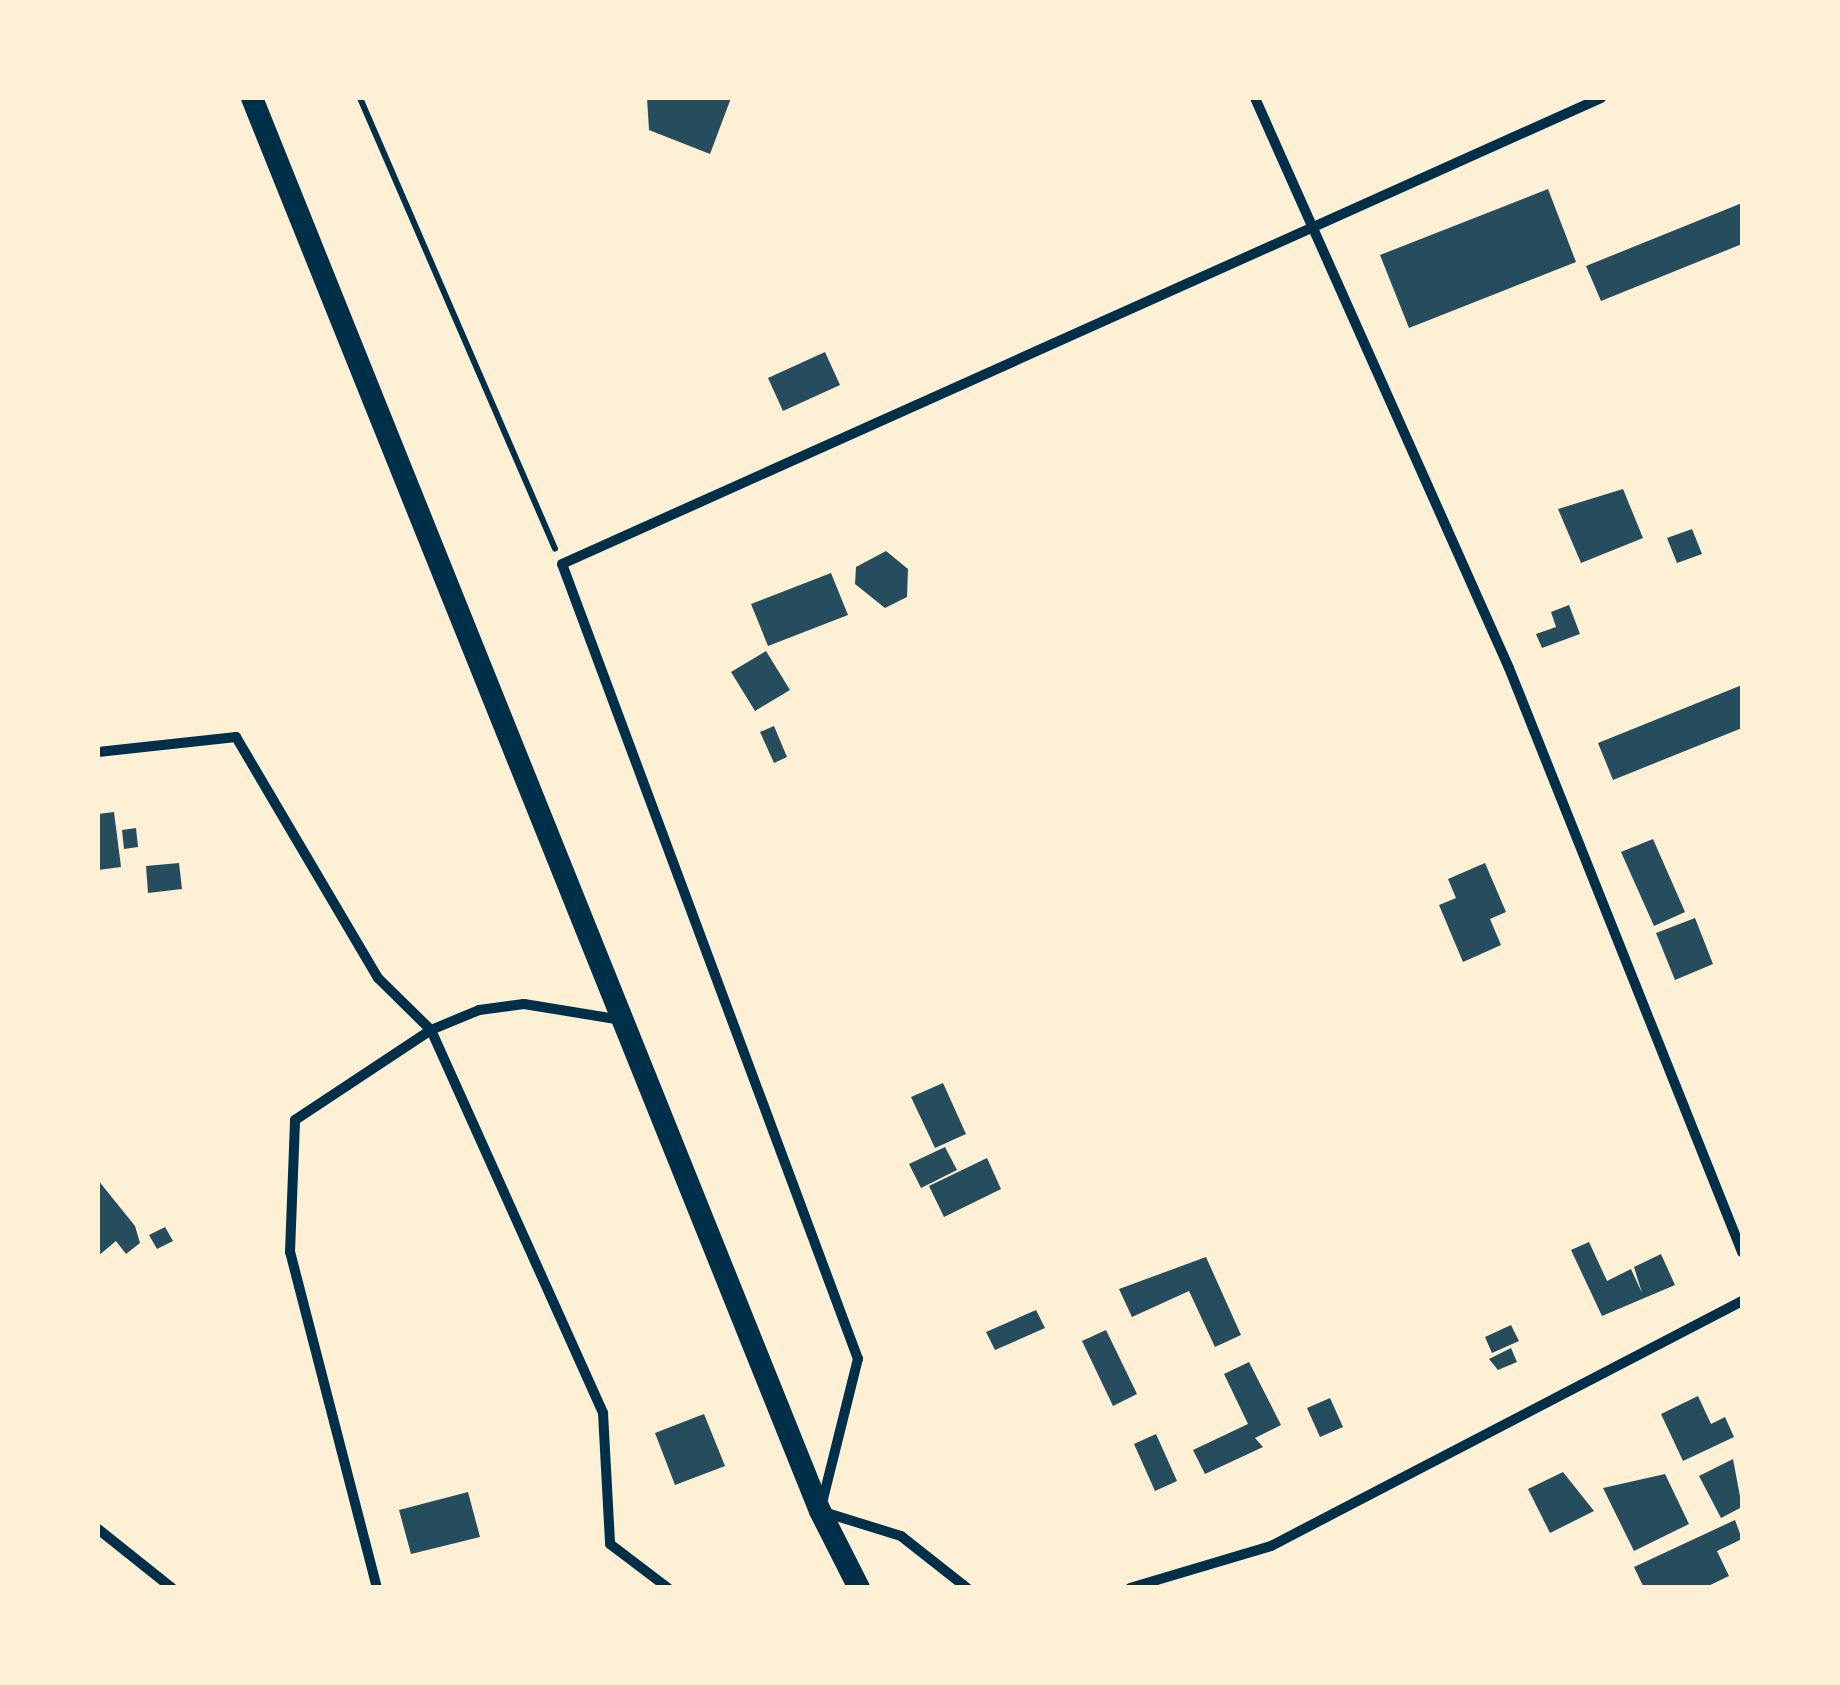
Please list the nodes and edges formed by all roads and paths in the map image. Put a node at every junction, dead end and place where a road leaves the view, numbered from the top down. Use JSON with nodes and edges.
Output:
{"nodes":[{"id":1,"x":252,"y":98,"type":"edge"},
{"id":2,"x":360,"y":98,"type":"edge"},
{"id":3,"x":1255,"y":98,"type":"edge"},
{"id":4,"x":1601,"y":98,"type":"edge"},
{"id":5,"x":1314,"y":223,"type":"junction"},
{"id":6,"x":562,"y":564,"type":"junction"},
{"id":7,"x":98,"y":752,"type":"edge"},
{"id":8,"x":622,"y":1020,"type":"junction"},
{"id":9,"x":431,"y":1030,"type":"junction"},
{"id":10,"x":1742,"y":1252,"type":"edge"},
{"id":11,"x":1742,"y":1301,"type":"edge"},
{"id":12,"x":820,"y":1511,"type":"junction"},
{"id":13,"x":98,"y":1529,"type":"edge"},
{"id":14,"x":374,"y":1587,"type":"edge"},
{"id":15,"x":172,"y":1588,"type":"edge"},
{"id":16,"x":668,"y":1588,"type":"edge"},
{"id":17,"x":859,"y":1588,"type":"edge"},
{"id":18,"x":967,"y":1588,"type":"edge"},
{"id":19,"x":1130,"y":1588,"type":"edge"}],
"edges":[{"from":1,"to":8,"type":"main road"},
{"from":2,"to":6,"type":"path"},
{"from":3,"to":5,"type":"street"},
{"from":4,"to":5,"type":"street"},
{"from":5,"to":6,"type":"street"},
{"from":5,"to":10,"type":"street"},
{"from":6,"to":12,"type":"street"},
{"from":7,"to":9,"type":"street"},
{"from":8,"to":9,"type":"street"},
{"from":8,"to":12,"type":"main road"},
{"from":9,"to":14,"type":"street"},
{"from":9,"to":16,"type":"street"},
{"from":11,"to":19,"type":"street"},
{"from":12,"to":17,"type":"main road"},
{"from":12,"to":18,"type":"street"},
{"from":13,"to":15,"type":"street"}]}
